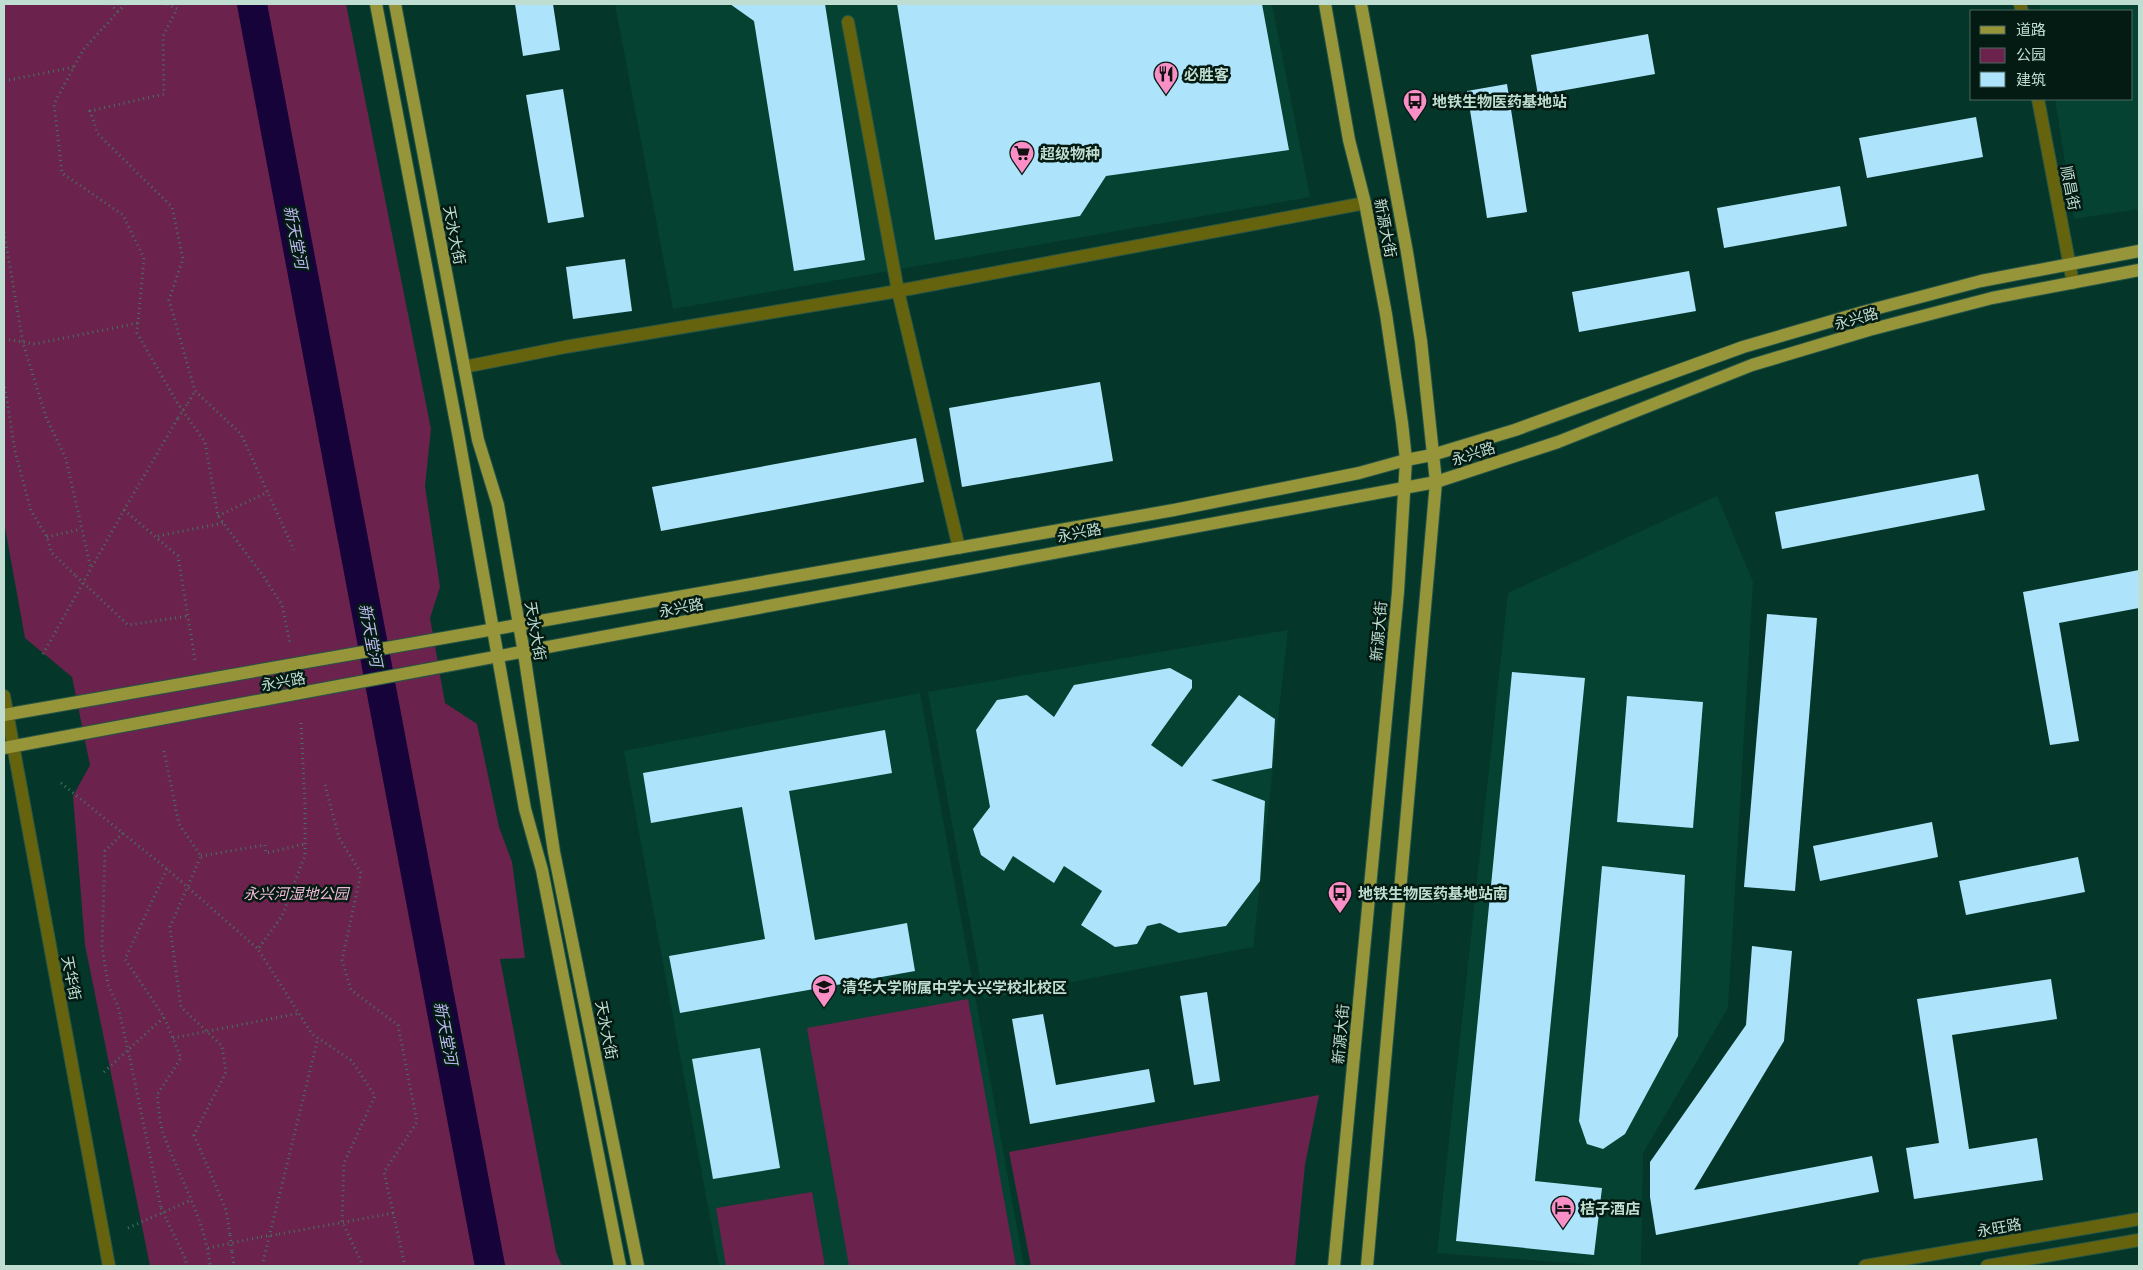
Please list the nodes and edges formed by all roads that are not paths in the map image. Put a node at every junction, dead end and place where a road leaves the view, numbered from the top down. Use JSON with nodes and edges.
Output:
{"nodes":[{"id":1,"x":376,"y":4,"type":"edge"},
{"id":2,"x":395,"y":4,"type":"edge"},
{"id":3,"x":1325,"y":4,"type":"edge"},
{"id":4,"x":1361,"y":4,"type":"edge"},
{"id":5,"x":848,"y":22,"type":"dead end"},
{"id":6,"x":2038,"y":100,"type":"edge"},
{"id":7,"x":1364,"y":203,"type":"junction"},
{"id":8,"x":2139,"y":251,"type":"edge"},
{"id":9,"x":2069,"y":264,"type":"junction"},
{"id":10,"x":2139,"y":270,"type":"edge"},
{"id":11,"x":2073,"y":283,"type":"junction"},
{"id":12,"x":898,"y":292,"type":"junction"},
{"id":13,"x":464,"y":366,"type":"junction"},
{"id":14,"x":1432,"y":455,"type":"junction"},
{"id":15,"x":1406,"y":460,"type":"junction"},
{"id":16,"x":1436,"y":482,"type":"junction"},
{"id":17,"x":1404,"y":487,"type":"junction"},
{"id":18,"x":959,"y":548,"type":"junction"},
{"id":19,"x":519,"y":625,"type":"junction"},
{"id":20,"x":494,"y":630,"type":"junction"},
{"id":21,"x":524,"y":653,"type":"junction"},
{"id":22,"x":499,"y":658,"type":"junction"},
{"id":23,"x":4,"y":696,"type":"edge"},
{"id":24,"x":5,"y":714,"type":"edge"},
{"id":25,"x":8,"y":747,"type":"edge"},
{"id":26,"x":2139,"y":1219,"type":"edge"},
{"id":27,"x":2139,"y":1240,"type":"edge"},
{"id":28,"x":109,"y":1266,"type":"edge"},
{"id":29,"x":620,"y":1266,"type":"edge"},
{"id":30,"x":638,"y":1266,"type":"edge"},
{"id":31,"x":1334,"y":1266,"type":"edge"},
{"id":32,"x":1366,"y":1266,"type":"edge"},
{"id":33,"x":1865,"y":1266,"type":"edge"},
{"id":34,"x":1987,"y":1266,"type":"edge"}],
"edges":[{"from":1,"to":20,"type":"main road"},
{"from":2,"to":13,"type":"main road","name":"天水大街"},
{"from":3,"to":7,"type":"main road","name":"新源大街"},
{"from":4,"to":14,"type":"main road","name":"新源大街"},
{"from":5,"to":12,"type":"street"},
{"from":6,"to":9,"type":"street","name":"顺昌街"},
{"from":7,"to":12,"type":"street"},
{"from":7,"to":15,"type":"main road","name":"新源大街"},
{"from":8,"to":9,"type":"main road","name":"永兴路"},
{"from":9,"to":11,"type":"street","name":"顺昌街"},
{"from":9,"to":14,"type":"main road","name":"永兴路"},
{"from":10,"to":11,"type":"main road","name":"永兴路"},
{"from":11,"to":16,"type":"main road","name":"永兴路"},
{"from":12,"to":13,"type":"street"},
{"from":12,"to":18,"type":"street"},
{"from":13,"to":19,"type":"main road","name":"天水大街"},
{"from":14,"to":15,"type":"main road","name":"永兴路"},
{"from":14,"to":16,"type":"main road","name":"新源大街"},
{"from":15,"to":17,"type":"main road","name":"新源大街"},
{"from":15,"to":18,"type":"main road","name":"永兴路"},
{"from":16,"to":17,"type":"main road","name":"永兴路"},
{"from":16,"to":32,"type":"main road","name":"新源大街"},
{"from":17,"to":21,"type":"main road","name":"永兴路"},
{"from":17,"to":31,"type":"main road","name":"新源大街"},
{"from":18,"to":19,"type":"main road","name":"永兴路"},
{"from":19,"to":20,"type":"main road","name":"永兴路"},
{"from":19,"to":21,"type":"main road","name":"天水大街"},
{"from":20,"to":22,"type":"main road"},
{"from":20,"to":24,"type":"main road","name":"永兴路"},
{"from":21,"to":22,"type":"main road","name":"永兴路"},
{"from":21,"to":30,"type":"main road","name":"天水大街"},
{"from":22,"to":25,"type":"main road","name":"永兴路"},
{"from":22,"to":29,"type":"main road"},
{"from":23,"to":24,"type":"street","name":"天华街"},
{"from":24,"to":25,"type":"street","name":"天华街"},
{"from":25,"to":28,"type":"street","name":"天华街"},
{"from":26,"to":33,"type":"street","name":"永旺路"},
{"from":27,"to":34,"type":"street"}]}
